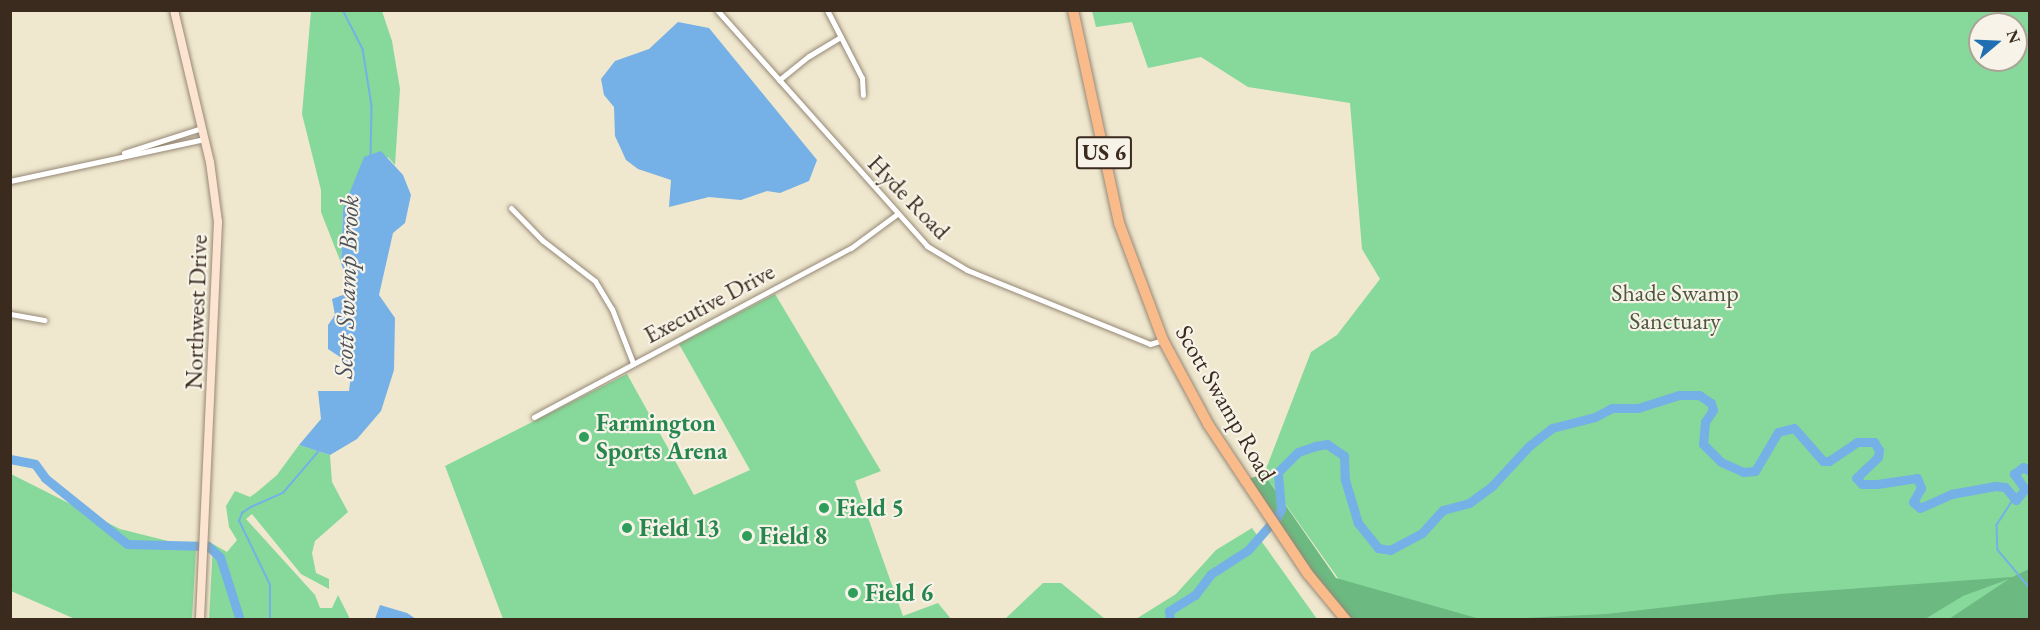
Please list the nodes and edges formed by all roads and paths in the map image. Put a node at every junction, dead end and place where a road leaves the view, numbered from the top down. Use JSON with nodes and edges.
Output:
{"nodes":[{"id":1,"x":174,"y":10,"type":"edge"},
{"id":2,"x":717,"y":10,"type":"edge"},
{"id":3,"x":828,"y":10,"type":"edge"},
{"id":4,"x":1073,"y":10,"type":"edge"},
{"id":5,"x":841,"y":37,"type":"junction"},
{"id":6,"x":779,"y":80,"type":"junction"},
{"id":7,"x":863,"y":95,"type":"dead end"},
{"id":8,"x":202,"y":128,"type":"junction"},
{"id":9,"x":205,"y":140,"type":"junction"},
{"id":10,"x":123,"y":154,"type":"junction"},
{"id":11,"x":10,"y":181,"type":"edge"},
{"id":12,"x":511,"y":208,"type":"dead end"},
{"id":13,"x":896,"y":215,"type":"junction"},
{"id":14,"x":10,"y":315,"type":"edge"},
{"id":15,"x":44,"y":320,"type":"dead end"},
{"id":16,"x":1163,"y":340,"type":"junction"},
{"id":17,"x":633,"y":363,"type":"junction"},
{"id":18,"x":534,"y":417,"type":"dead end"},
{"id":19,"x":200,"y":620,"type":"edge"},
{"id":20,"x":1344,"y":620,"type":"edge"}],
"edges":[{"from":1,"to":8,"type":"main road","name":"Northwest Drive"},
{"from":2,"to":6,"type":"street","name":"Hyde Road"},
{"from":3,"to":5,"type":"street"},
{"from":4,"to":16,"type":"highway","name":"Scott Swamp Road","number":"US 6"},
{"from":5,"to":6,"type":"street"},
{"from":5,"to":7,"type":"street"},
{"from":6,"to":13,"type":"street","name":"Hyde Road"},
{"from":8,"to":9,"type":"main road","name":"Northwest Drive"},
{"from":8,"to":10,"type":"street"},
{"from":9,"to":10,"type":"street"},
{"from":9,"to":19,"type":"main road","name":"Northwest Drive"},
{"from":10,"to":11,"type":"street"},
{"from":12,"to":17,"type":"street"},
{"from":13,"to":16,"type":"street","name":"Hyde Road"},
{"from":13,"to":17,"type":"street","name":"Executive Drive"},
{"from":14,"to":15,"type":"street"},
{"from":16,"to":20,"type":"highway","name":"Scott Swamp Road","number":"US 6"},
{"from":17,"to":18,"type":"street","name":"Executive Drive"}]}
